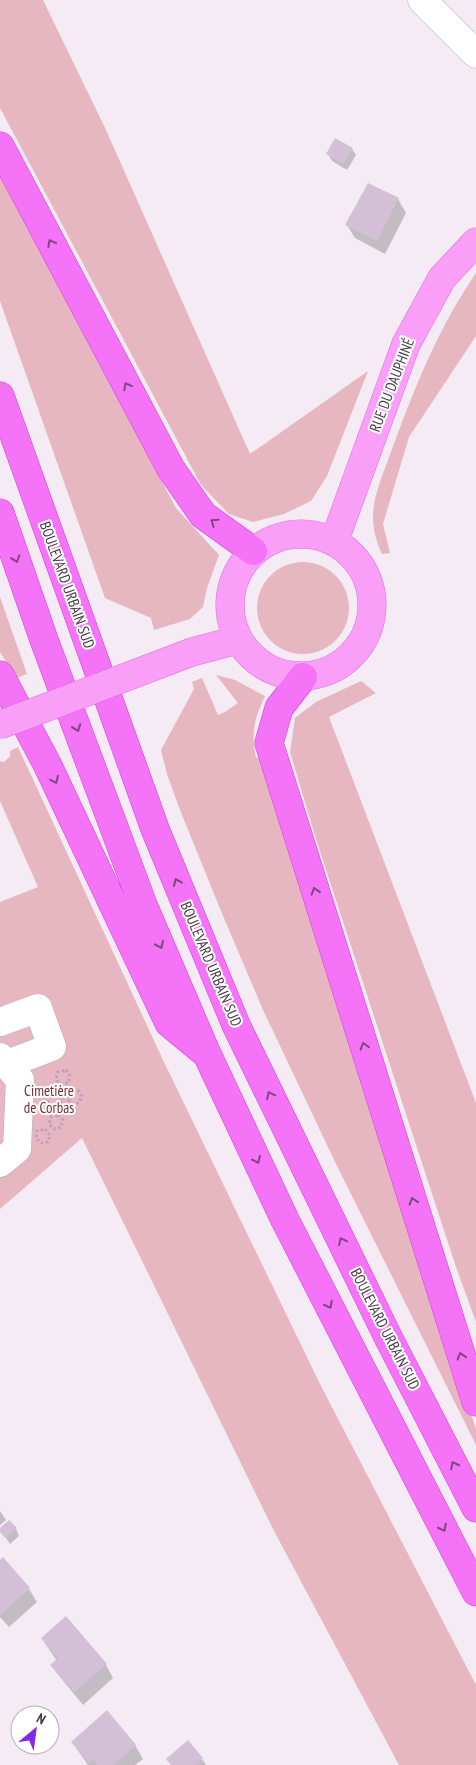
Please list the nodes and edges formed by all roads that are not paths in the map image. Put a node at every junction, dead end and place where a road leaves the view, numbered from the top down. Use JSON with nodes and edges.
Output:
{"nodes":[{"id":1,"x":422,"y":0,"type":"edge"},
{"id":2,"x":476,"y":54,"type":"edge"},
{"id":3,"x":0,"y":146,"type":"edge"},
{"id":4,"x":476,"y":242,"type":"edge"},
{"id":5,"x":0,"y":396,"type":"edge"},
{"id":6,"x":0,"y":513,"type":"edge"},
{"id":7,"x":334,"y":542,"type":"junction"},
{"id":8,"x":254,"y":550,"type":"junction"},
{"id":9,"x":238,"y":640,"type":"junction"},
{"id":10,"x":0,"y":675,"type":"edge"},
{"id":11,"x":303,"y":677,"type":"junction"},
{"id":12,"x":0,"y":725,"type":"edge"},
{"id":13,"x":0,"y":1022,"type":"edge"},
{"id":14,"x":206,"y":1052,"type":"junction"},
{"id":15,"x":3,"y":1061,"type":"edge"},
{"id":16,"x":0,"y":1164,"type":"edge"},
{"id":17,"x":476,"y":1402,"type":"edge"},
{"id":18,"x":476,"y":1508,"type":"edge"},
{"id":19,"x":476,"y":1592,"type":"edge"}],
"edges":[{"from":1,"to":2,"type":"street"},
{"from":8,"to":3,"type":"highway","one_way":true},
{"from":4,"to":7,"type":"main road","name":"RUE DU DAUPHINÉ"},
{"from":18,"to":5,"type":"highway","name":"BOULEVARD URBAIN SUD","one_way":true},
{"from":6,"to":14,"type":"highway","one_way":true},
{"from":7,"to":8,"type":"main road"},
{"from":7,"to":11,"type":"main road"},
{"from":8,"to":9,"type":"main road"},
{"from":9,"to":11,"type":"main road"},
{"from":9,"to":12,"type":"main road","bridge":true},
{"from":10,"to":14,"type":"highway","one_way":true},
{"from":17,"to":11,"type":"highway","one_way":true},
{"from":13,"to":15,"type":"street"},
{"from":14,"to":19,"type":"highway","one_way":true},
{"from":15,"to":16,"type":"street"}]}
